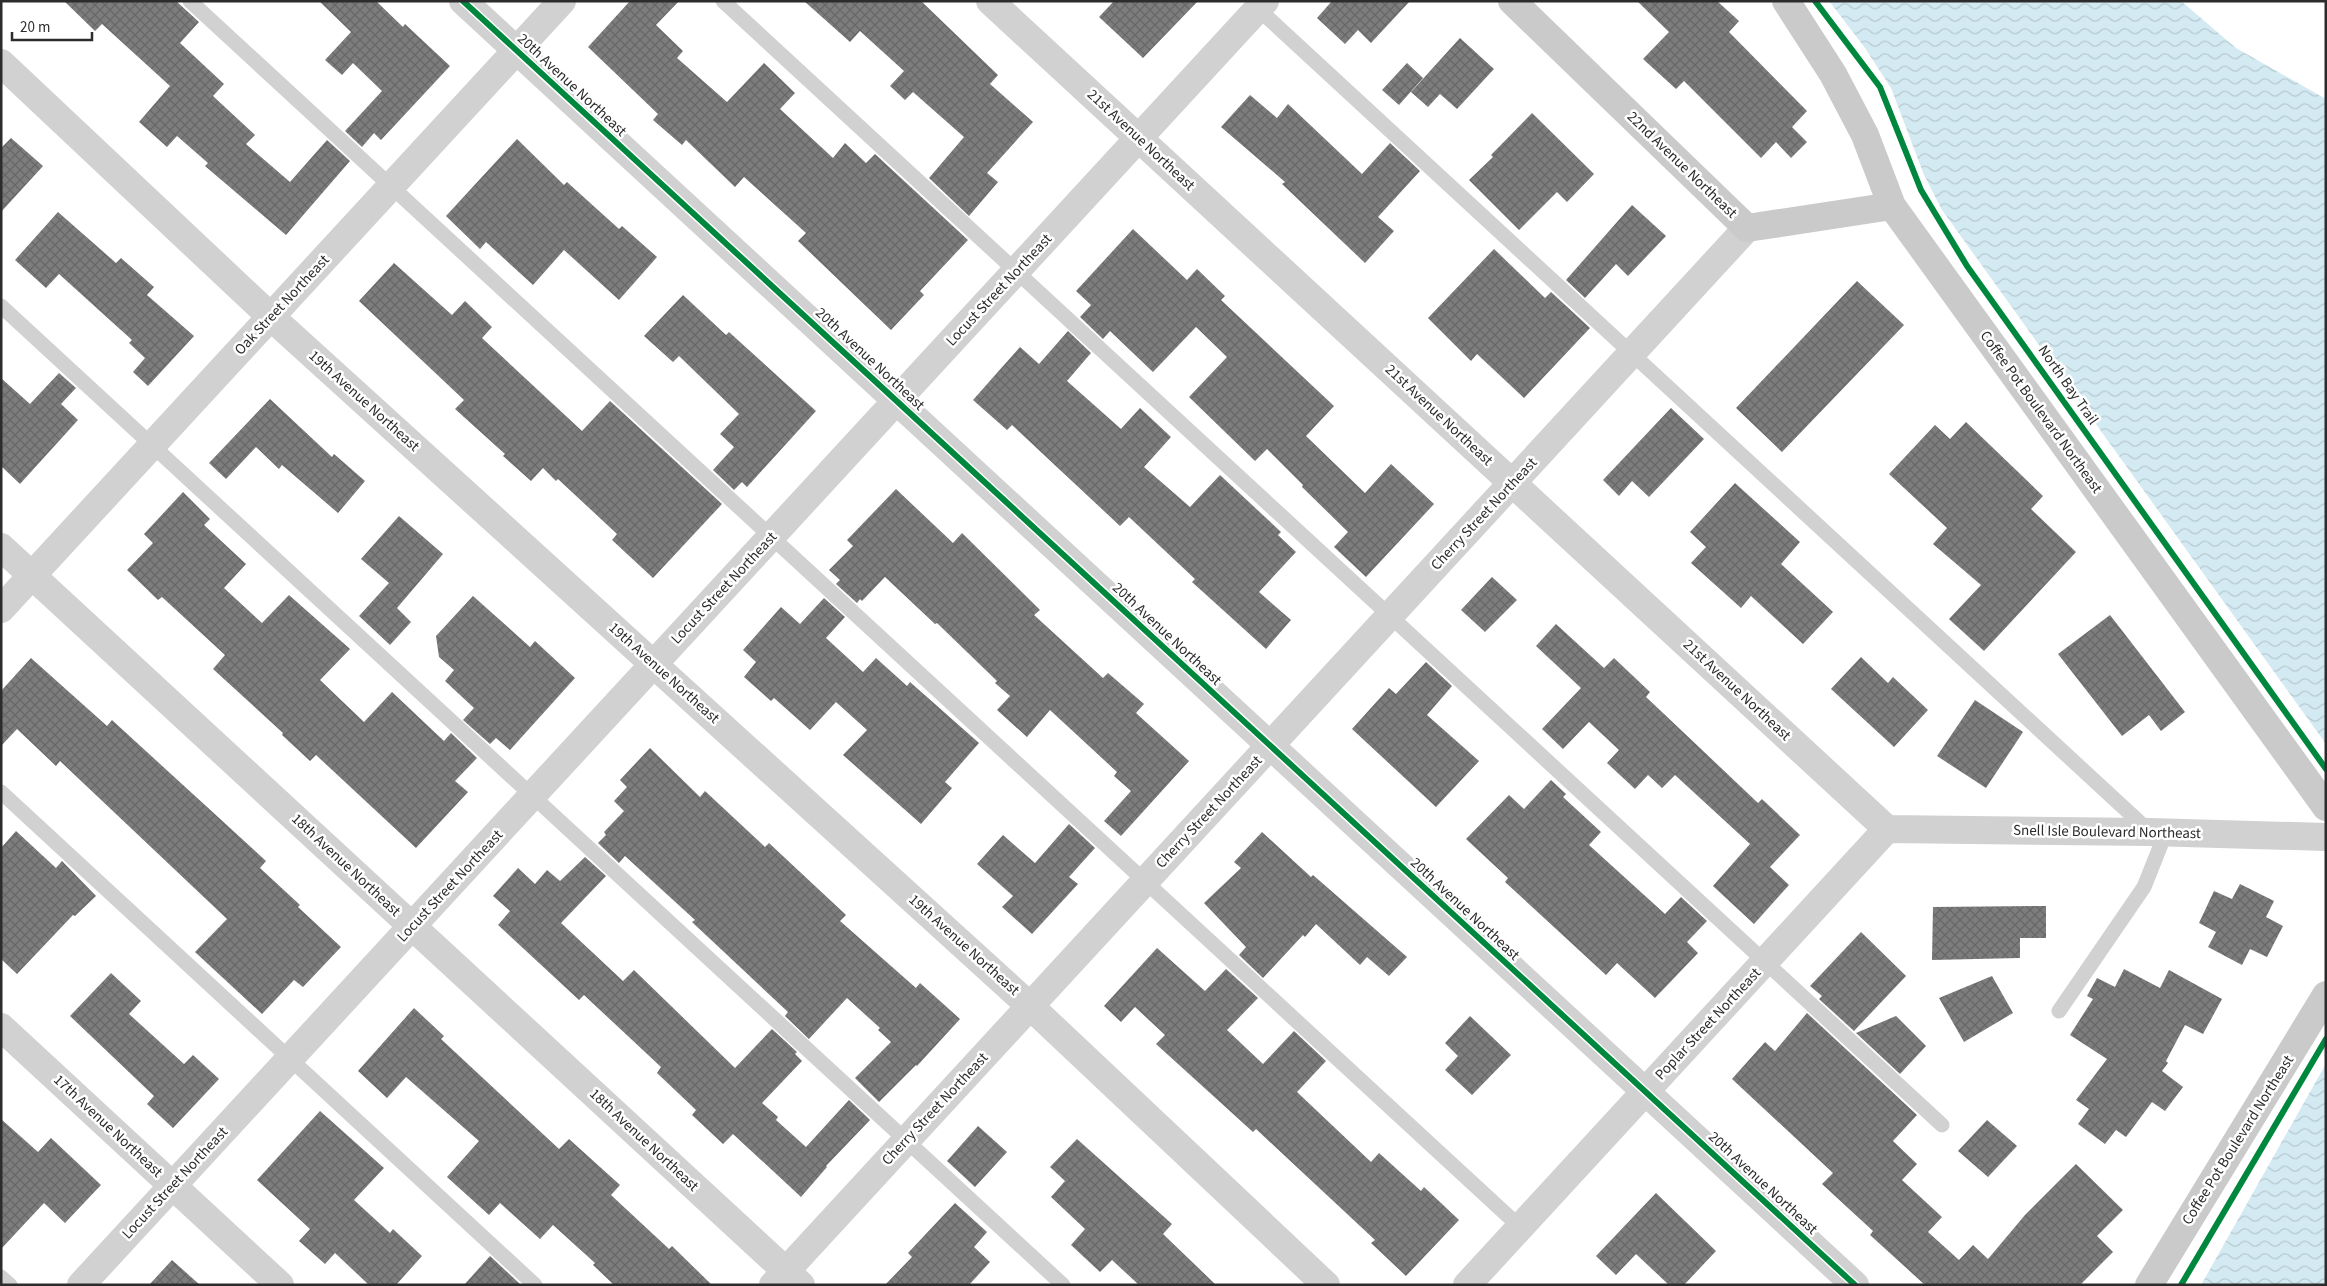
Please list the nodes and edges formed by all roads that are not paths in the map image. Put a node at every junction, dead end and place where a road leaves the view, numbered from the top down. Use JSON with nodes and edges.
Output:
{"nodes":[{"id":1,"x":190,"y":1,"type":"edge"},
{"id":2,"x":463,"y":1,"type":"edge"},
{"id":3,"x":562,"y":1,"type":"edge"},
{"id":4,"x":723,"y":1,"type":"edge"},
{"id":5,"x":990,"y":1,"type":"edge"},
{"id":6,"x":1512,"y":1,"type":"edge"},
{"id":7,"x":1786,"y":1,"type":"edge"},
{"id":8,"x":1258,"y":4,"type":"edge"},
{"id":9,"x":517,"y":50,"type":"junction"},
{"id":10,"x":1,"y":62,"type":"edge"},
{"id":11,"x":1139,"y":138,"type":"junction"},
{"id":12,"x":391,"y":186,"type":"junction"},
{"id":13,"x":1892,"y":206,"type":"junction"},
{"id":14,"x":1747,"y":228,"type":"junction"},
{"id":15,"x":1016,"y":271,"type":"junction"},
{"id":16,"x":1,"y":306,"type":"edge"},
{"id":17,"x":271,"y":317,"type":"junction"},
{"id":18,"x":1632,"y":354,"type":"junction"},
{"id":19,"x":896,"y":401,"type":"junction"},
{"id":20,"x":152,"y":445,"type":"junction"},
{"id":21,"x":1513,"y":483,"type":"junction"},
{"id":22,"x":771,"y":537,"type":"junction"},
{"id":23,"x":1,"y":547,"type":"edge"},
{"id":24,"x":32,"y":576,"type":"junction"},
{"id":25,"x":1,"y":609,"type":"edge"},
{"id":26,"x":1390,"y":616,"type":"junction"},
{"id":27,"x":655,"y":663,"type":"junction"},
{"id":28,"x":1270,"y":746,"type":"junction"},
{"id":29,"x":1,"y":792,"type":"edge"},
{"id":30,"x":532,"y":796,"type":"junction"},
{"id":31,"x":2326,"y":806,"type":"edge"},
{"id":32,"x":1887,"y":829,"type":"junction"},
{"id":33,"x":2158,"y":832,"type":"junction"},
{"id":34,"x":2326,"y":837,"type":"edge"},
{"id":35,"x":1145,"y":882,"type":"junction"},
{"id":36,"x":412,"y":926,"type":"junction"},
{"id":37,"x":1765,"y":962,"type":"junction"},
{"id":38,"x":2326,"y":995,"type":"edge"},
{"id":39,"x":1030,"y":1006,"type":"junction"},
{"id":40,"x":2059,"y":1011,"type":"dead end"},
{"id":41,"x":1,"y":1027,"type":"edge"},
{"id":42,"x":290,"y":1058,"type":"junction"},
{"id":43,"x":1645,"y":1091,"type":"junction"},
{"id":44,"x":1942,"y":1125,"type":"dead end"},
{"id":45,"x":906,"y":1140,"type":"junction"},
{"id":46,"x":173,"y":1186,"type":"junction"},
{"id":47,"x":1520,"y":1227,"type":"junction"},
{"id":48,"x":1,"y":1277,"type":"edge"},
{"id":49,"x":787,"y":1280,"type":"edge"},
{"id":50,"x":10,"y":1285,"type":"edge"},
{"id":51,"x":81,"y":1285,"type":"edge"},
{"id":52,"x":280,"y":1285,"type":"edge"},
{"id":53,"x":535,"y":1285,"type":"edge"},
{"id":54,"x":1062,"y":1285,"type":"edge"},
{"id":55,"x":1326,"y":1285,"type":"edge"},
{"id":56,"x":1467,"y":1285,"type":"edge"},
{"id":57,"x":1855,"y":1285,"type":"edge"},
{"id":58,"x":2149,"y":1285,"type":"edge"}],
"edges":[{"from":1,"to":12,"type":"lane"},
{"from":2,"to":9,"type":"street","name":"20th Avenue Northeast"},
{"from":3,"to":9,"type":"street","name":"Oak Street Northeast"},
{"from":4,"to":15,"type":"lane"},
{"from":5,"to":11,"type":"street","name":"21st Avenue Northeast"},
{"from":6,"to":14,"type":"street","name":"22nd Avenue Northeast"},
{"from":7,"to":13,"type":"street","name":"Coffee Pot Boulevard Northeast"},
{"from":8,"to":11,"type":"street","name":"Locust Street Northeast"},
{"from":8,"to":18,"type":"lane"},
{"from":9,"to":12,"type":"street","name":"Oak Street Northeast"},
{"from":9,"to":19,"type":"street","name":"20th Avenue Northeast"},
{"from":10,"to":17,"type":"street","name":"19th Avenue Northeast"},
{"from":11,"to":15,"type":"street","name":"Locust Street Northeast"},
{"from":11,"to":21,"type":"street","name":"21st Avenue Northeast"},
{"from":12,"to":17,"type":"street","name":"Oak Street Northeast"},
{"from":12,"to":22,"type":"lane"},
{"from":13,"to":14,"type":"street","name":"22nd Avenue Northeast"},
{"from":13,"to":31,"type":"street","name":"Coffee Pot Boulevard Northeast"},
{"from":14,"to":18,"type":"street","name":"Cherry Street Northeast"},
{"from":15,"to":19,"type":"street","name":"Locust Street Northeast"},
{"from":15,"to":26,"type":"lane"},
{"from":16,"to":20,"type":"lane"},
{"from":17,"to":20,"type":"street","name":"Oak Street Northeast"},
{"from":17,"to":27,"type":"street","name":"19th Avenue Northeast"},
{"from":18,"to":21,"type":"street","name":"Cherry Street Northeast"},
{"from":18,"to":33,"type":"lane"},
{"from":19,"to":22,"type":"street","name":"Locust Street Northeast"},
{"from":19,"to":28,"type":"street","name":"20th Avenue Northeast"},
{"from":20,"to":24,"type":"street","name":"Oak Street Northeast"},
{"from":20,"to":30,"type":"lane"},
{"from":21,"to":26,"type":"street","name":"Cherry Street Northeast"},
{"from":21,"to":32,"type":"street","name":"21st Avenue Northeast"},
{"from":22,"to":27,"type":"street","name":"Locust Street Northeast"},
{"from":22,"to":35,"type":"lane"},
{"from":23,"to":24,"type":"street","name":"18th Avenue Northeast"},
{"from":24,"to":25,"type":"street","name":"Oak Street Northeast"},
{"from":24,"to":36,"type":"street","name":"18th Avenue Northeast"},
{"from":26,"to":28,"type":"street","name":"Cherry Street Northeast"},
{"from":26,"to":37,"type":"lane"},
{"from":27,"to":30,"type":"street","name":"Locust Street Northeast"},
{"from":27,"to":39,"type":"street","name":"19th Avenue Northeast"},
{"from":28,"to":35,"type":"street","name":"Cherry Street Northeast"},
{"from":28,"to":43,"type":"street","name":"20th Avenue Northeast"},
{"from":29,"to":42,"type":"lane"},
{"from":30,"to":36,"type":"street","name":"Locust Street Northeast"},
{"from":30,"to":45,"type":"lane"},
{"from":32,"to":33,"type":"street","name":"Snell Isle Boulevard Northeast"},
{"from":32,"to":37,"type":"street","name":"Poplar Street Northeast"},
{"from":33,"to":34,"type":"street","name":"Snell Isle Boulevard Northeast"},
{"from":33,"to":40,"type":"lane"},
{"from":35,"to":39,"type":"street","name":"Cherry Street Northeast"},
{"from":35,"to":47,"type":"lane"},
{"from":36,"to":42,"type":"street","name":"Locust Street Northeast"},
{"from":36,"to":49,"type":"street","name":"18th Avenue Northeast"},
{"from":37,"to":43,"type":"street","name":"Poplar Street Northeast"},
{"from":37,"to":44,"type":"lane"},
{"from":38,"to":58,"type":"street","name":"Coffee Pot Boulevard Northeast"},
{"from":39,"to":45,"type":"street","name":"Cherry Street Northeast"},
{"from":39,"to":55,"type":"street","name":"19th Avenue Northeast"},
{"from":41,"to":46,"type":"street","name":"17th Avenue Northeast"},
{"from":42,"to":46,"type":"street","name":"Locust Street Northeast"},
{"from":42,"to":53,"type":"lane"},
{"from":43,"to":47,"type":"street","name":"Poplar Street Northeast"},
{"from":43,"to":57,"type":"street","name":"20th Avenue Northeast"},
{"from":45,"to":49,"type":"street","name":"Cherry Street Northeast"},
{"from":45,"to":54,"type":"lane"},
{"from":46,"to":51,"type":"street","name":"Locust Street Northeast"},
{"from":46,"to":52,"type":"street","name":"17th Avenue Northeast"},
{"from":47,"to":56,"type":"street","name":"Poplar Street Northeast"},
{"from":48,"to":50,"type":"lane"}]}
